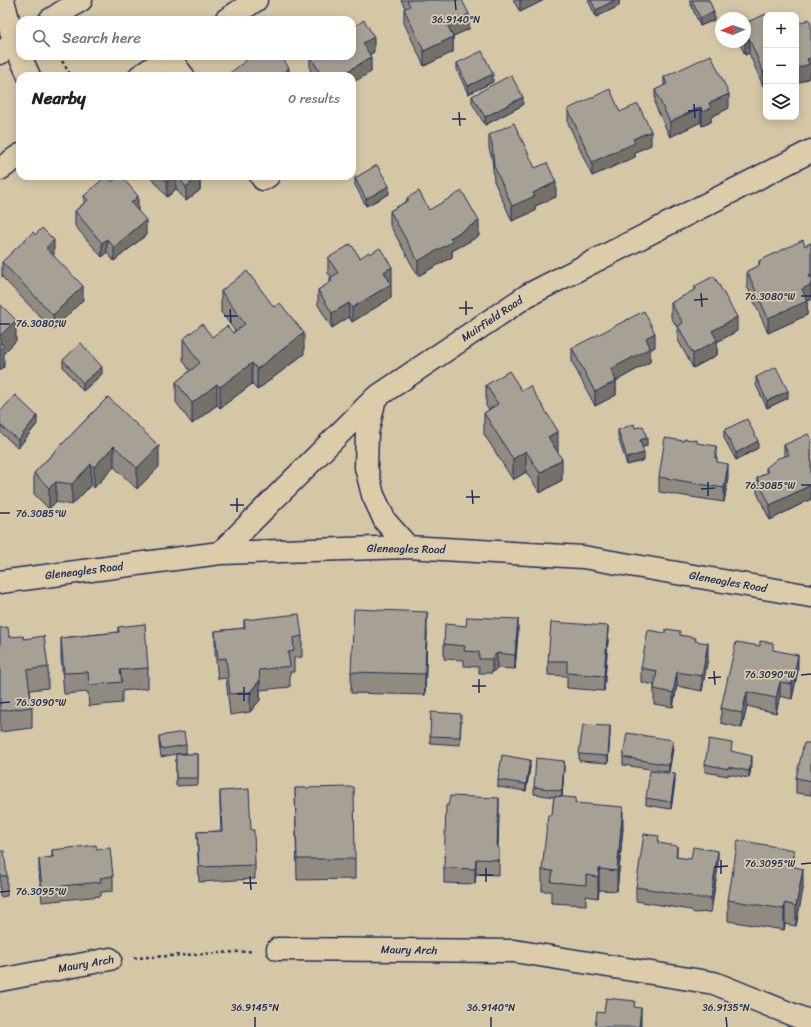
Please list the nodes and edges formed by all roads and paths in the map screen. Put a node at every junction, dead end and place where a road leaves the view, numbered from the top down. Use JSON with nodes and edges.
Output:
{"nodes":[{"id":1,"x":3,"y":0,"type":"edge"},
{"id":2,"x":81,"y":0,"type":"edge"},
{"id":3,"x":256,"y":0,"type":"edge"},
{"id":4,"x":56,"y":16,"type":"edge"},
{"id":5,"x":232,"y":16,"type":"edge"},
{"id":6,"x":8,"y":45,"type":"edge"},
{"id":7,"x":16,"y":57,"type":"edge"},
{"id":8,"x":18,"y":60,"type":"edge"},
{"id":9,"x":61,"y":60,"type":"edge"},
{"id":10,"x":165,"y":60,"type":"edge"},
{"id":11,"x":172,"y":60,"type":"edge"},
{"id":12,"x":26,"y":72,"type":"edge"},
{"id":13,"x":68,"y":72,"type":"edge"},
{"id":14,"x":146,"y":72,"type":"edge"},
{"id":15,"x":180,"y":72,"type":"edge"},
{"id":16,"x":811,"y":151,"type":"edge"},
{"id":17,"x":16,"y":158,"type":"edge"},
{"id":18,"x":0,"y":169,"type":"edge"},
{"id":19,"x":375,"y":398,"type":"junction"},
{"id":20,"x":408,"y":547,"type":"junction"},
{"id":21,"x":220,"y":553,"type":"junction"},
{"id":22,"x":0,"y":582,"type":"edge"},
{"id":23,"x":811,"y":596,"type":"edge"},
{"id":24,"x":278,"y":949,"type":"joint"},
{"id":25,"x":110,"y":959,"type":"joint"},
{"id":26,"x":0,"y":980,"type":"edge"},
{"id":27,"x":811,"y":1022,"type":"edge"}],
"edges":[{"from":1,"to":6,"type":"street"},
{"from":2,"to":4,"type":"street"},
{"from":3,"to":5,"type":"street"},
{"from":6,"to":7,"type":"street"},
{"from":8,"to":12,"type":"street"},
{"from":9,"to":13,"type":"path"},
{"from":10,"to":14,"type":"street"},
{"from":11,"to":15,"type":"street"},
{"from":16,"to":19,"type":"street","name":"Muirfield Road"},
{"from":17,"to":18,"type":"street"},
{"from":19,"to":20,"type":"street"},
{"from":19,"to":21,"type":"street","name":"Muirfield Road"},
{"from":20,"to":21,"type":"street","name":"Gleneagles Road"},
{"from":20,"to":23,"type":"street","name":"Gleneagles Road"},
{"from":21,"to":22,"type":"street","name":"Gleneagles Road"},
{"from":24,"to":25,"type":"path","name":"Maury Arch"},
{"from":24,"to":27,"type":"street","name":"Maury Arch"},
{"from":25,"to":26,"type":"street","name":"Maury Arch"}]}
